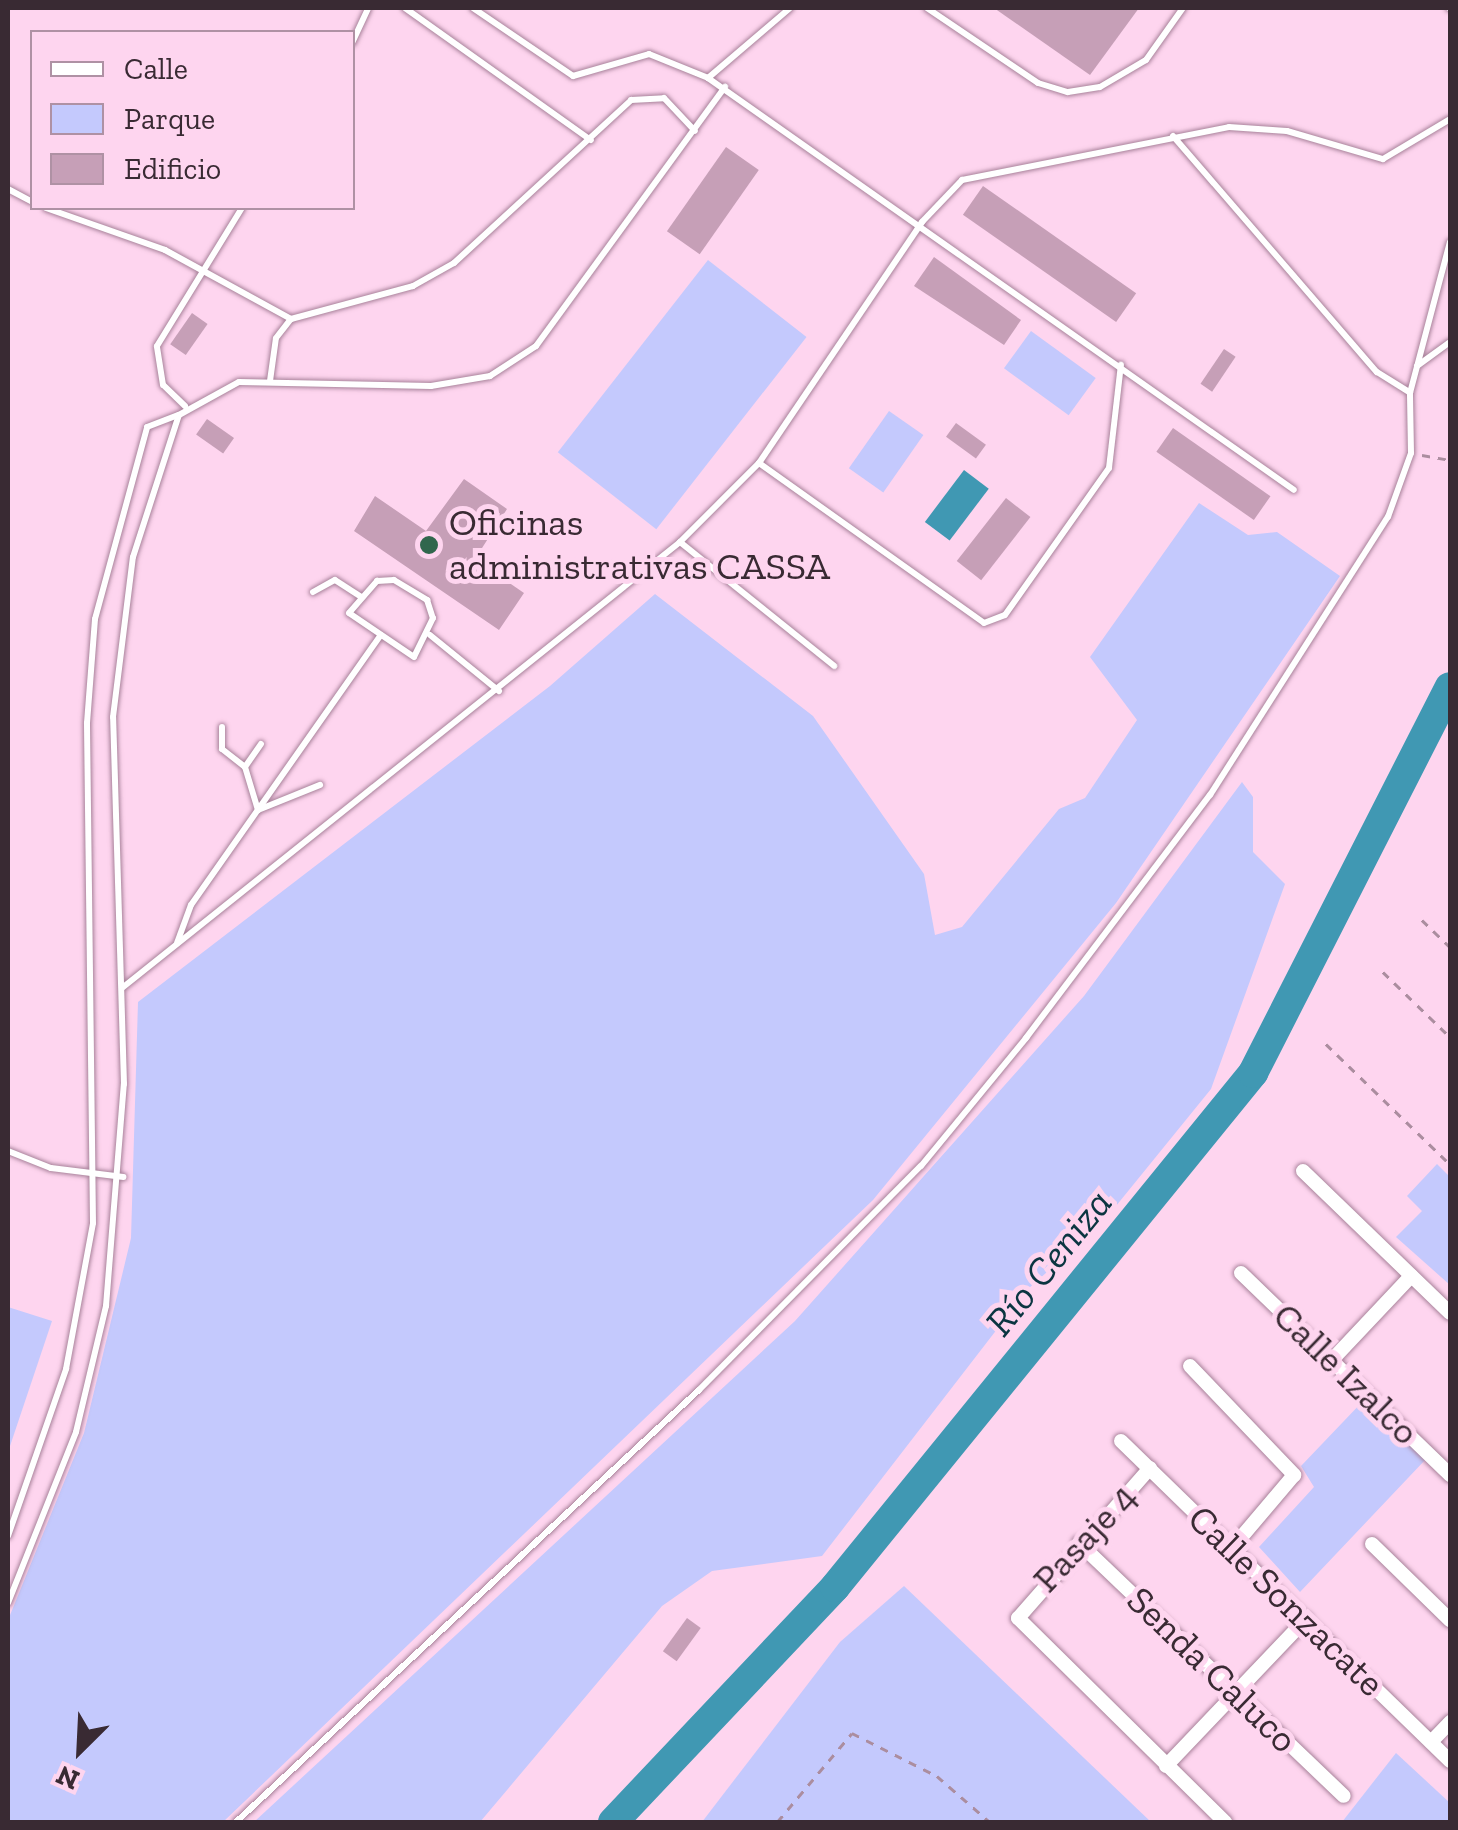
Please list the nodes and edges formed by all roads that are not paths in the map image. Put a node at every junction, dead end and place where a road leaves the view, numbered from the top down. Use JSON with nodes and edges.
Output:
{"nodes":[{"id":1,"x":368,"y":8,"type":"edge"},
{"id":2,"x":404,"y":8,"type":"edge"},
{"id":3,"x":473,"y":8,"type":"edge"},
{"id":4,"x":790,"y":8,"type":"edge"},
{"id":5,"x":927,"y":8,"type":"edge"},
{"id":6,"x":1192,"y":8,"type":"edge"},
{"id":7,"x":1182,"y":11,"type":"edge"},
{"id":8,"x":355,"y":36,"type":"edge"},
{"id":9,"x":708,"y":78,"type":"junction"},
{"id":10,"x":725,"y":87,"type":"junction"},
{"id":11,"x":1450,"y":118,"type":"edge"},
{"id":12,"x":694,"y":130,"type":"junction"},
{"id":13,"x":1174,"y":136,"type":"junction"},
{"id":14,"x":591,"y":140,"type":"junction"},
{"id":15,"x":8,"y":189,"type":"edge"},
{"id":16,"x":30,"y":201,"type":"edge"},
{"id":17,"x":51,"y":210,"type":"edge"},
{"id":18,"x":241,"y":210,"type":"edge"},
{"id":19,"x":922,"y":222,"type":"junction"},
{"id":20,"x":1450,"y":242,"type":"edge"},
{"id":21,"x":202,"y":268,"type":"junction"},
{"id":22,"x":291,"y":319,"type":"junction"},
{"id":23,"x":1450,"y":342,"type":"edge"},
{"id":24,"x":1121,"y":365,"type":"junction"},
{"id":25,"x":1416,"y":366,"type":"junction"},
{"id":26,"x":270,"y":381,"type":"junction"},
{"id":27,"x":1410,"y":393,"type":"junction"},
{"id":28,"x":185,"y":406,"type":"junction"},
{"id":29,"x":179,"y":415,"type":"junction"},
{"id":30,"x":759,"y":463,"type":"junction"},
{"id":31,"x":1294,"y":490,"type":"dead end"},
{"id":32,"x":680,"y":542,"type":"junction"},
{"id":33,"x":313,"y":592,"type":"dead end"},
{"id":34,"x":360,"y":596,"type":"junction"},
{"id":35,"x":430,"y":634,"type":"junction"},
{"id":36,"x":381,"y":635,"type":"junction"},
{"id":37,"x":834,"y":666,"type":"dead end"},
{"id":38,"x":499,"y":690,"type":"junction"},
{"id":39,"x":222,"y":727,"type":"dead end"},
{"id":40,"x":261,"y":744,"type":"dead end"},
{"id":41,"x":245,"y":767,"type":"junction"},
{"id":42,"x":320,"y":785,"type":"dead end"},
{"id":43,"x":258,"y":810,"type":"junction"},
{"id":44,"x":177,"y":944,"type":"junction"},
{"id":45,"x":121,"y":989,"type":"junction"},
{"id":46,"x":8,"y":1151,"type":"edge"},
{"id":47,"x":1303,"y":1171,"type":"dead end"},
{"id":48,"x":96,"y":1173,"type":"junction"},
{"id":49,"x":123,"y":1177,"type":"junction"},
{"id":50,"x":1241,"y":1274,"type":"dead end"},
{"id":51,"x":1412,"y":1276,"type":"junction"},
{"id":52,"x":1449,"y":1307,"type":"edge"},
{"id":53,"x":1331,"y":1360,"type":"junction"},
{"id":54,"x":1190,"y":1366,"type":"dead end"},
{"id":55,"x":1121,"y":1440,"type":"dead end"},
{"id":56,"x":1150,"y":1468,"type":"junction"},
{"id":57,"x":1448,"y":1468,"type":"edge"},
{"id":58,"x":8,"y":1536,"type":"edge"},
{"id":59,"x":1080,"y":1543,"type":"junction"},
{"id":60,"x":1372,"y":1544,"type":"dead end"},
{"id":61,"x":1232,"y":1548,"type":"junction"},
{"id":62,"x":8,"y":1603,"type":"edge"},
{"id":63,"x":1306,"y":1619,"type":"junction"},
{"id":64,"x":1450,"y":1620,"type":"edge"},
{"id":65,"x":1236,"y":1694,"type":"junction"},
{"id":66,"x":1450,"y":1722,"type":"edge"},
{"id":67,"x":1432,"y":1742,"type":"junction"},
{"id":68,"x":1450,"y":1761,"type":"edge"},
{"id":69,"x":1166,"y":1766,"type":"junction"},
{"id":70,"x":1344,"y":1796,"type":"dead end"},
{"id":71,"x":236,"y":1822,"type":"edge"},
{"id":72,"x":1225,"y":1822,"type":"edge"}],
"edges":[{"from":1,"to":8,"type":"lane"},
{"from":2,"to":14,"type":"lane"},
{"from":3,"to":9,"type":"lane"},
{"from":4,"to":9,"type":"lane"},
{"from":5,"to":7,"type":"lane"},
{"from":6,"to":7,"type":"lane"},
{"from":9,"to":10,"type":"lane"},
{"from":10,"to":12,"type":"lane"},
{"from":10,"to":19,"type":"lane"},
{"from":11,"to":13,"type":"lane"},
{"from":12,"to":14,"type":"lane"},
{"from":12,"to":26,"type":"lane"},
{"from":13,"to":19,"type":"lane"},
{"from":13,"to":27,"type":"lane"},
{"from":14,"to":22,"type":"lane"},
{"from":15,"to":16,"type":"lane"},
{"from":17,"to":21,"type":"lane"},
{"from":18,"to":21,"type":"lane"},
{"from":19,"to":24,"type":"lane"},
{"from":19,"to":30,"type":"lane"},
{"from":20,"to":25,"type":"lane"},
{"from":21,"to":22,"type":"lane"},
{"from":21,"to":28,"type":"lane"},
{"from":22,"to":26,"type":"lane"},
{"from":23,"to":25,"type":"lane"},
{"from":24,"to":30,"type":"lane"},
{"from":24,"to":31,"type":"lane"},
{"from":25,"to":27,"type":"lane"},
{"from":26,"to":28,"type":"lane"},
{"from":27,"to":71,"type":"lane"},
{"from":28,"to":29,"type":"lane"},
{"from":29,"to":45,"type":"lane"},
{"from":29,"to":48,"type":"lane"},
{"from":30,"to":32,"type":"lane"},
{"from":32,"to":37,"type":"lane"},
{"from":32,"to":38,"type":"lane"},
{"from":33,"to":34,"type":"lane"},
{"from":34,"to":35,"type":"lane"},
{"from":34,"to":36,"type":"lane"},
{"from":35,"to":36,"type":"lane"},
{"from":35,"to":38,"type":"lane"},
{"from":36,"to":43,"type":"lane"},
{"from":38,"to":44,"type":"lane"},
{"from":39,"to":41,"type":"lane"},
{"from":40,"to":41,"type":"lane"},
{"from":41,"to":43,"type":"lane"},
{"from":42,"to":43,"type":"lane"},
{"from":43,"to":44,"type":"lane"},
{"from":44,"to":45,"type":"lane"},
{"from":45,"to":49,"type":"lane"},
{"from":46,"to":48,"type":"lane"},
{"from":47,"to":51,"type":"street"},
{"from":48,"to":49,"type":"lane"},
{"from":48,"to":58,"type":"lane"},
{"from":49,"to":62,"type":"lane"},
{"from":50,"to":53,"type":"street","name":"Calle Izalco"},
{"from":51,"to":52,"type":"street"},
{"from":51,"to":53,"type":"street"},
{"from":53,"to":57,"type":"street","name":"Calle Izalco"},
{"from":54,"to":61,"type":"street"},
{"from":55,"to":56,"type":"street","name":"Calle Sonzacate"},
{"from":56,"to":59,"type":"street","name":"Pasaje 4"},
{"from":56,"to":61,"type":"street","name":"Calle Sonzacate"},
{"from":59,"to":65,"type":"street","name":"Senda Caluco"},
{"from":59,"to":69,"type":"street","name":"Pasaje 4"},
{"from":60,"to":64,"type":"street"},
{"from":61,"to":63,"type":"street","name":"Calle Sonzacate"},
{"from":63,"to":65,"type":"street"},
{"from":63,"to":67,"type":"street","name":"Calle Sonzacate"},
{"from":65,"to":69,"type":"street"},
{"from":65,"to":70,"type":"street","name":"Senda Caluco"},
{"from":66,"to":67,"type":"street"},
{"from":67,"to":68,"type":"street","name":"Calle Sonzacate"},
{"from":69,"to":72,"type":"street"}]}
